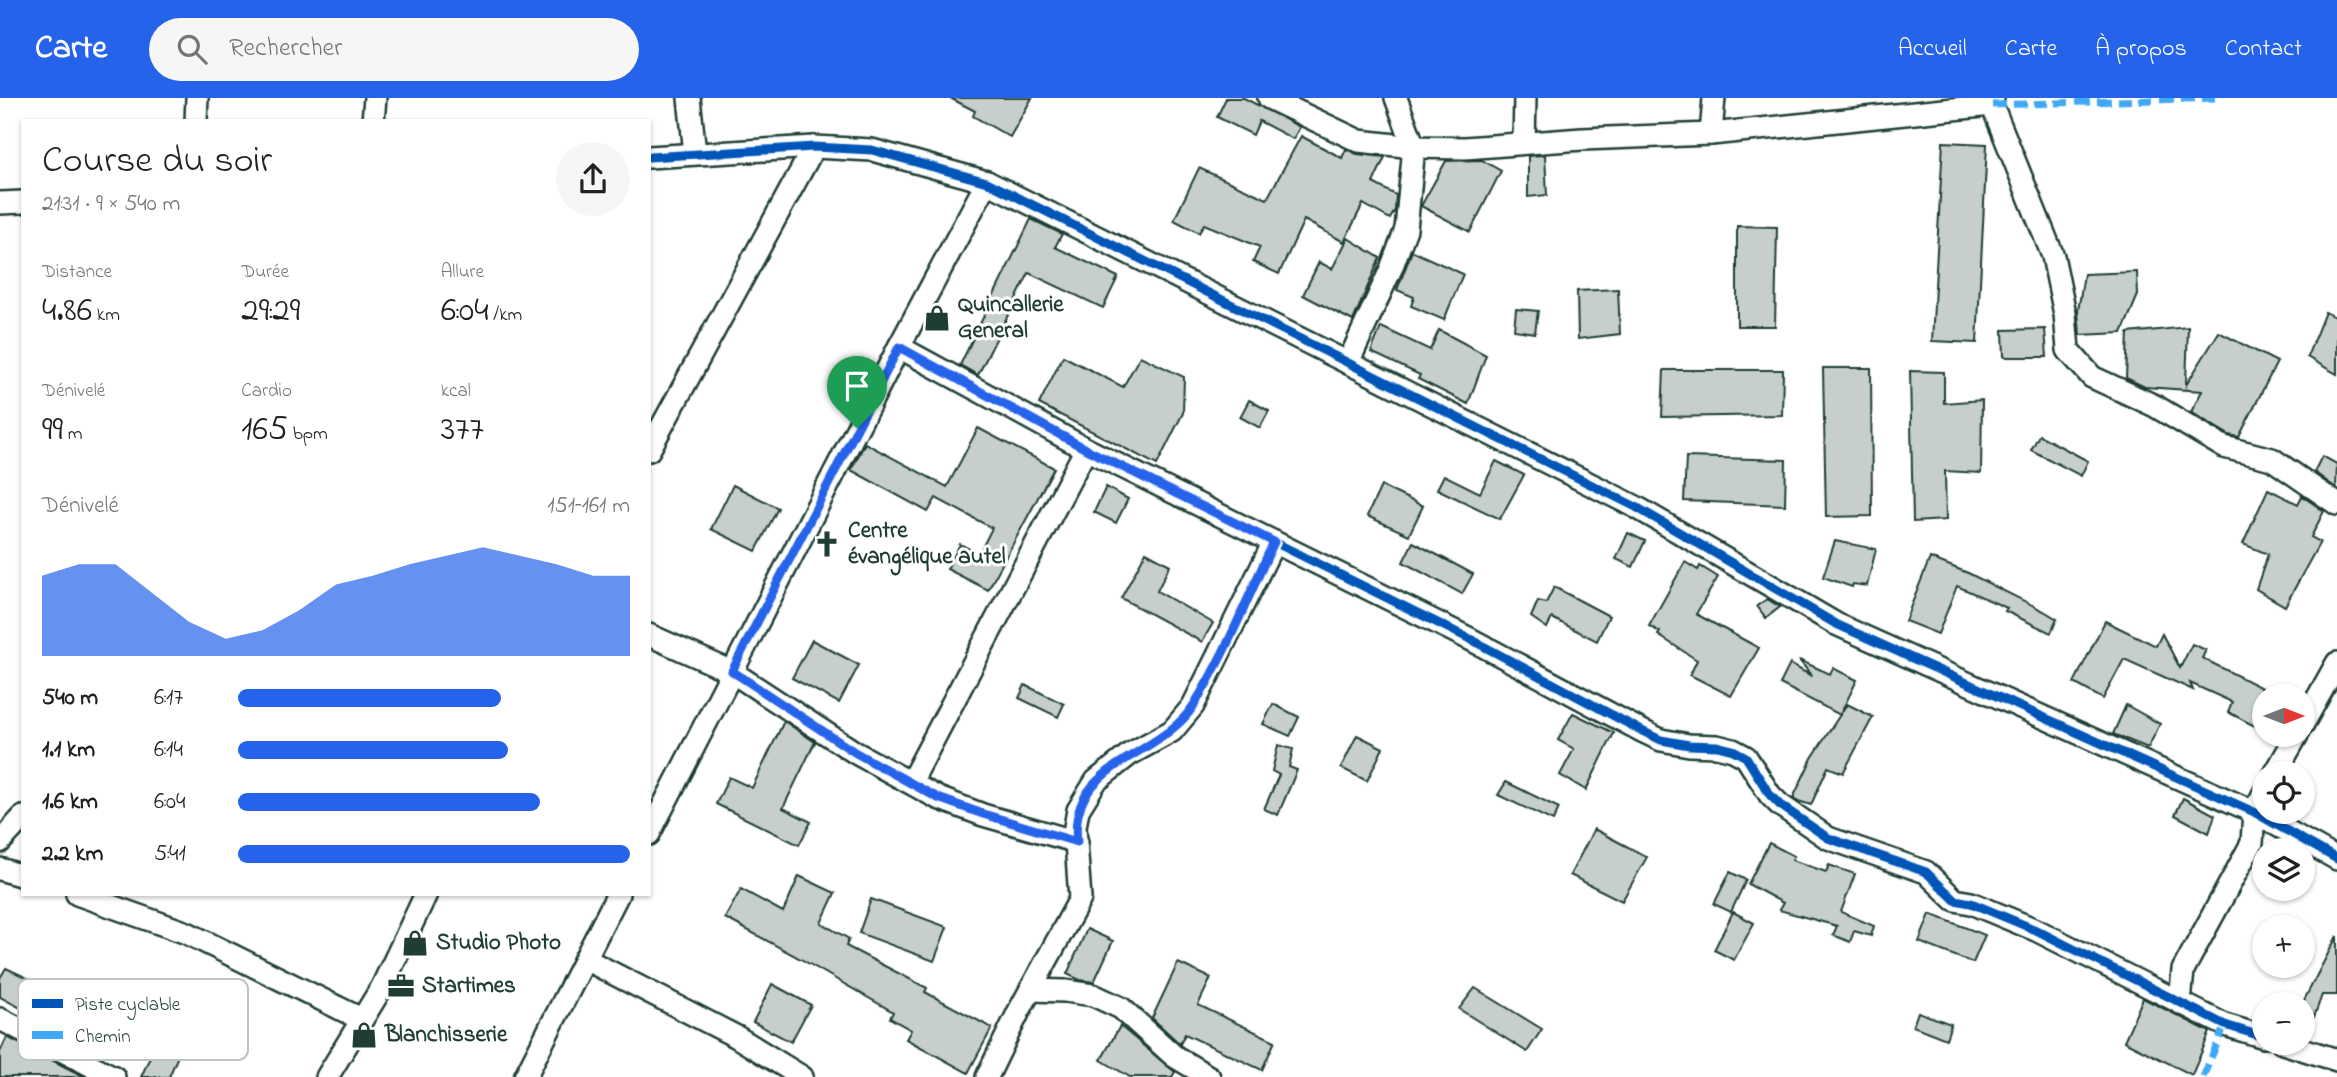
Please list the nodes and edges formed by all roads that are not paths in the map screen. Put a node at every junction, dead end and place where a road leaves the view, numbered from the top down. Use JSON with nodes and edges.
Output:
{"nodes":[{"id":1,"x":197,"y":98,"type":"edge"},
{"id":2,"x":376,"y":98,"type":"edge"},
{"id":3,"x":689,"y":98,"type":"edge"},
{"id":4,"x":1269,"y":98,"type":"edge"},
{"id":5,"x":1396,"y":98,"type":"edge"},
{"id":6,"x":1525,"y":98,"type":"edge"},
{"id":7,"x":1714,"y":98,"type":"edge"},
{"id":8,"x":1993,"y":101,"type":"edge"},
{"id":9,"x":196,"y":119,"type":"edge"},
{"id":10,"x":373,"y":119,"type":"edge"},
{"id":11,"x":1711,"y":134,"type":"junction"},
{"id":12,"x":1524,"y":143,"type":"junction"},
{"id":13,"x":814,"y":147,"type":"junction"},
{"id":14,"x":1414,"y":147,"type":"junction"},
{"id":15,"x":695,"y":153,"type":"junction"},
{"id":16,"x":651,"y":157,"type":"edge"},
{"id":17,"x":987,"y":182,"type":"junction"},
{"id":18,"x":21,"y":202,"type":"edge"},
{"id":19,"x":0,"y":203,"type":"edge"},
{"id":20,"x":899,"y":347,"type":"junction"},
{"id":21,"x":1348,"y":363,"type":"junction"},
{"id":22,"x":651,"y":446,"type":"edge"},
{"id":23,"x":1086,"y":449,"type":"junction"},
{"id":24,"x":2337,"y":504,"type":"edge"},
{"id":25,"x":1274,"y":542,"type":"junction"},
{"id":26,"x":651,"y":636,"type":"edge"},
{"id":27,"x":732,"y":671,"type":"junction"},
{"id":28,"x":2334,"y":675,"type":"edge"},
{"id":29,"x":2315,"y":705,"type":"edge"},
{"id":30,"x":911,"y":782,"type":"junction"},
{"id":31,"x":2252,"y":812,"type":"edge"},
{"id":32,"x":21,"y":819,"type":"edge"},
{"id":33,"x":2253,"y":824,"type":"edge"},
{"id":34,"x":2274,"y":824,"type":"edge"},
{"id":35,"x":651,"y":830,"type":"edge"},
{"id":36,"x":0,"y":842,"type":"edge"},
{"id":37,"x":1077,"y":842,"type":"junction"},
{"id":38,"x":2337,"y":859,"type":"edge"},
{"id":39,"x":0,"y":869,"type":"edge"},
{"id":40,"x":21,"y":875,"type":"edge"},
{"id":41,"x":83,"y":896,"type":"edge"},
{"id":42,"x":425,"y":896,"type":"edge"},
{"id":43,"x":617,"y":896,"type":"edge"},
{"id":44,"x":585,"y":959,"type":"junction"},
{"id":45,"x":1031,"y":990,"type":"junction"},
{"id":46,"x":2180,"y":1003,"type":"junction"},
{"id":47,"x":0,"y":1019,"type":"edge"},
{"id":48,"x":361,"y":1019,"type":"junction"},
{"id":49,"x":18,"y":1028,"type":"edge"},
{"id":50,"x":2252,"y":1033,"type":"edge"},
{"id":51,"x":2315,"y":1053,"type":"edge"},
{"id":52,"x":81,"y":1060,"type":"edge"},
{"id":53,"x":2337,"y":1060,"type":"edge"},
{"id":54,"x":114,"y":1077,"type":"edge"},
{"id":55,"x":328,"y":1077,"type":"edge"},
{"id":56,"x":525,"y":1077,"type":"edge"},
{"id":57,"x":802,"y":1077,"type":"edge"},
{"id":58,"x":987,"y":1077,"type":"edge"},
{"id":59,"x":1209,"y":1077,"type":"edge"}],
"edges":[{"from":1,"to":9,"type":"street"},
{"from":2,"to":10,"type":"street"},
{"from":3,"to":15,"type":"street"},
{"from":4,"to":14,"type":"street"},
{"from":5,"to":14,"type":"street"},
{"from":6,"to":12,"type":"street"},
{"from":7,"to":11,"type":"street"},
{"from":8,"to":11,"type":"street"},
{"from":8,"to":24,"type":"street"},
{"from":11,"to":12,"type":"street"},
{"from":12,"to":14,"type":"street"},
{"from":13,"to":15,"type":"street"},
{"from":13,"to":17,"type":"street"},
{"from":13,"to":22,"type":"street"},
{"from":14,"to":21,"type":"street"},
{"from":15,"to":16,"type":"street"},
{"from":17,"to":20,"type":"street"},
{"from":17,"to":21,"type":"street"},
{"from":18,"to":19,"type":"street"},
{"from":20,"to":23,"type":"street"},
{"from":20,"to":27,"type":"street"},
{"from":21,"to":31,"type":"street"},
{"from":23,"to":25,"type":"street"},
{"from":23,"to":30,"type":"street"},
{"from":25,"to":37,"type":"street"},
{"from":25,"to":46,"type":"street"},
{"from":26,"to":27,"type":"street"},
{"from":27,"to":30,"type":"street"},
{"from":27,"to":35,"type":"street"},
{"from":28,"to":29,"type":"street"},
{"from":30,"to":37,"type":"street"},
{"from":32,"to":36,"type":"street"},
{"from":33,"to":46,"type":"street"},
{"from":34,"to":38,"type":"street"},
{"from":37,"to":45,"type":"street"},
{"from":39,"to":40,"type":"street"},
{"from":41,"to":48,"type":"street"},
{"from":42,"to":48,"type":"street"},
{"from":43,"to":44,"type":"street"},
{"from":44,"to":56,"type":"street"},
{"from":44,"to":57,"type":"street"},
{"from":45,"to":58,"type":"street"},
{"from":45,"to":59,"type":"street"},
{"from":46,"to":50,"type":"street"},
{"from":47,"to":49,"type":"street"},
{"from":48,"to":55,"type":"street"},
{"from":51,"to":53,"type":"street"},
{"from":52,"to":54,"type":"street"}]}
